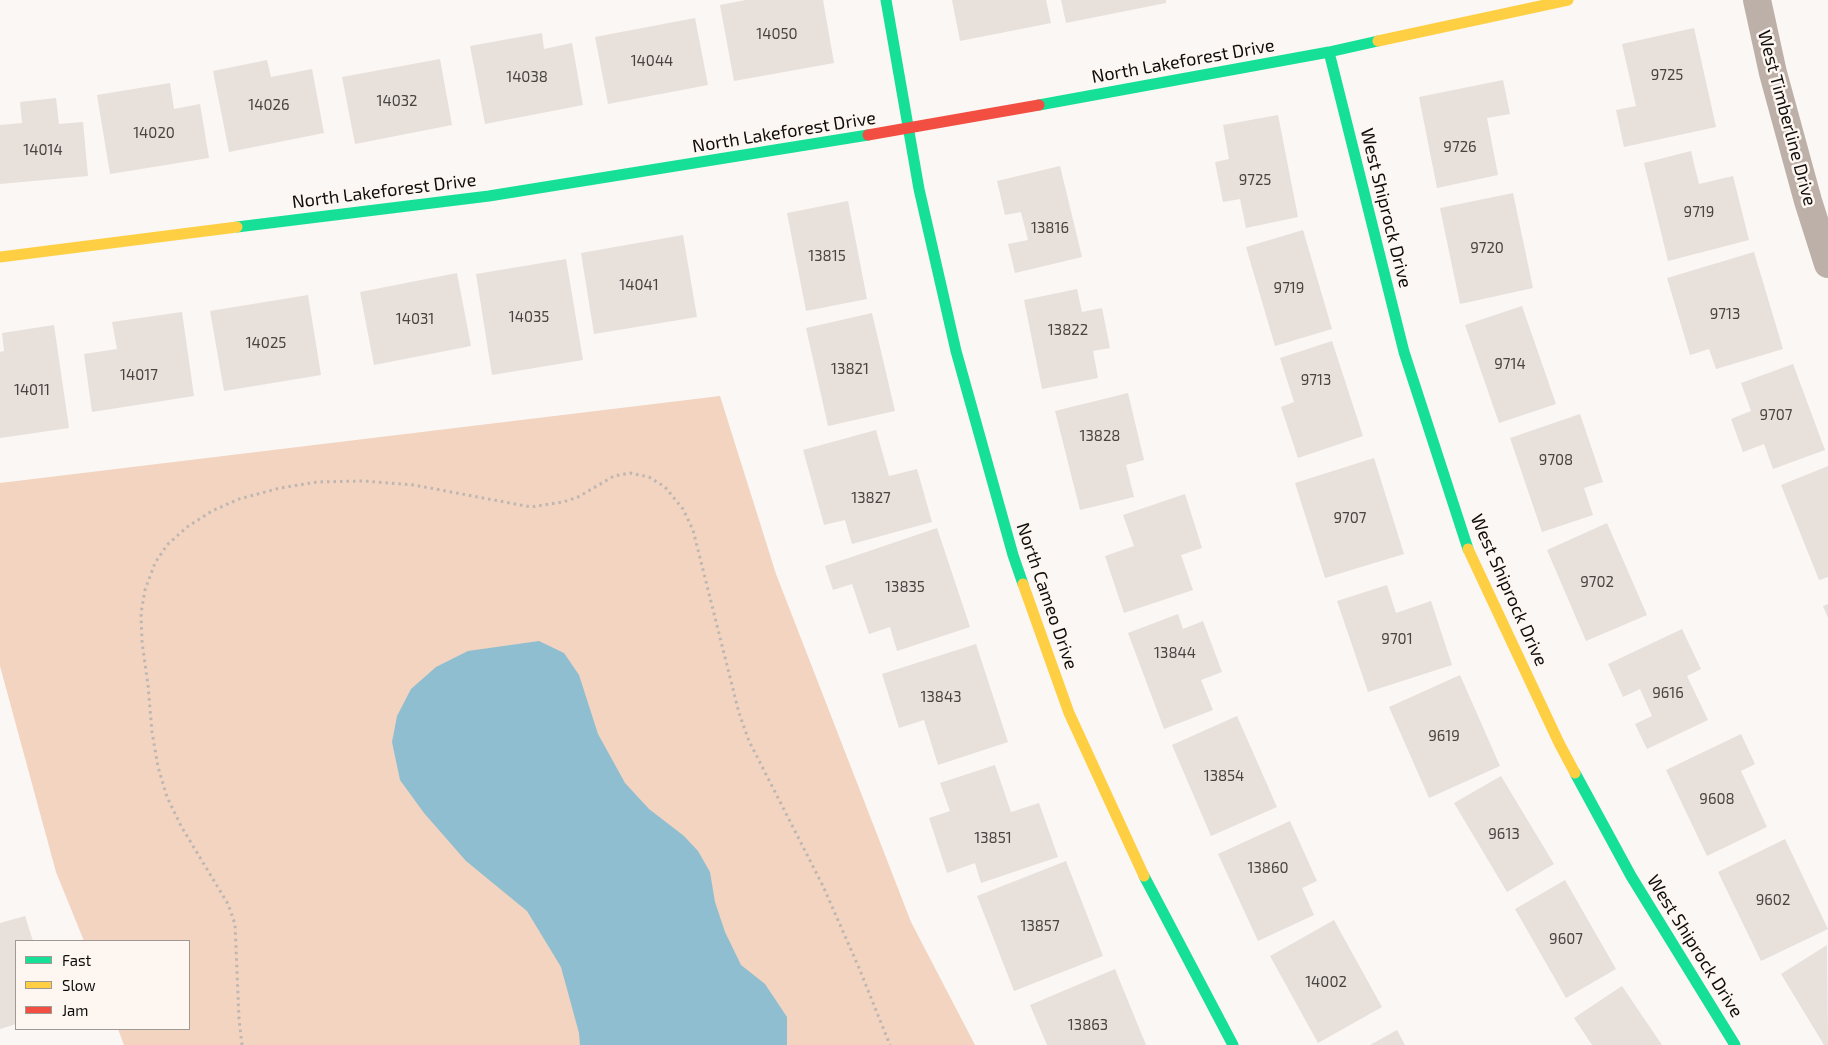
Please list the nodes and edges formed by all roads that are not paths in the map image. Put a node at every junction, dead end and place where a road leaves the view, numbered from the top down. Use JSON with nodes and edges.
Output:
{"nodes":[{"id":1,"x":886,"y":0,"type":"edge"},
{"id":2,"x":1568,"y":0,"type":"edge"},
{"id":3,"x":1757,"y":0,"type":"edge"},
{"id":4,"x":1329,"y":52,"type":"junction"},
{"id":5,"x":908,"y":129,"type":"junction"},
{"id":6,"x":0,"y":257,"type":"edge"},
{"id":7,"x":1828,"y":264,"type":"edge"},
{"id":8,"x":1233,"y":1045,"type":"edge"},
{"id":9,"x":1735,"y":1045,"type":"edge"}],
"edges":[{"from":1,"to":5,"type":"street","name":"North Cameo Drive"},
{"from":2,"to":4,"type":"street","name":"North Lakeforest Drive"},
{"from":3,"to":7,"type":"street","name":"West Timberline Drive"},
{"from":4,"to":5,"type":"street","name":"North Lakeforest Drive"},
{"from":4,"to":9,"type":"street","name":"West Shiprock Drive"},
{"from":5,"to":6,"type":"street","name":"North Lakeforest Drive"},
{"from":5,"to":8,"type":"street","name":"North Cameo Drive"}]}
